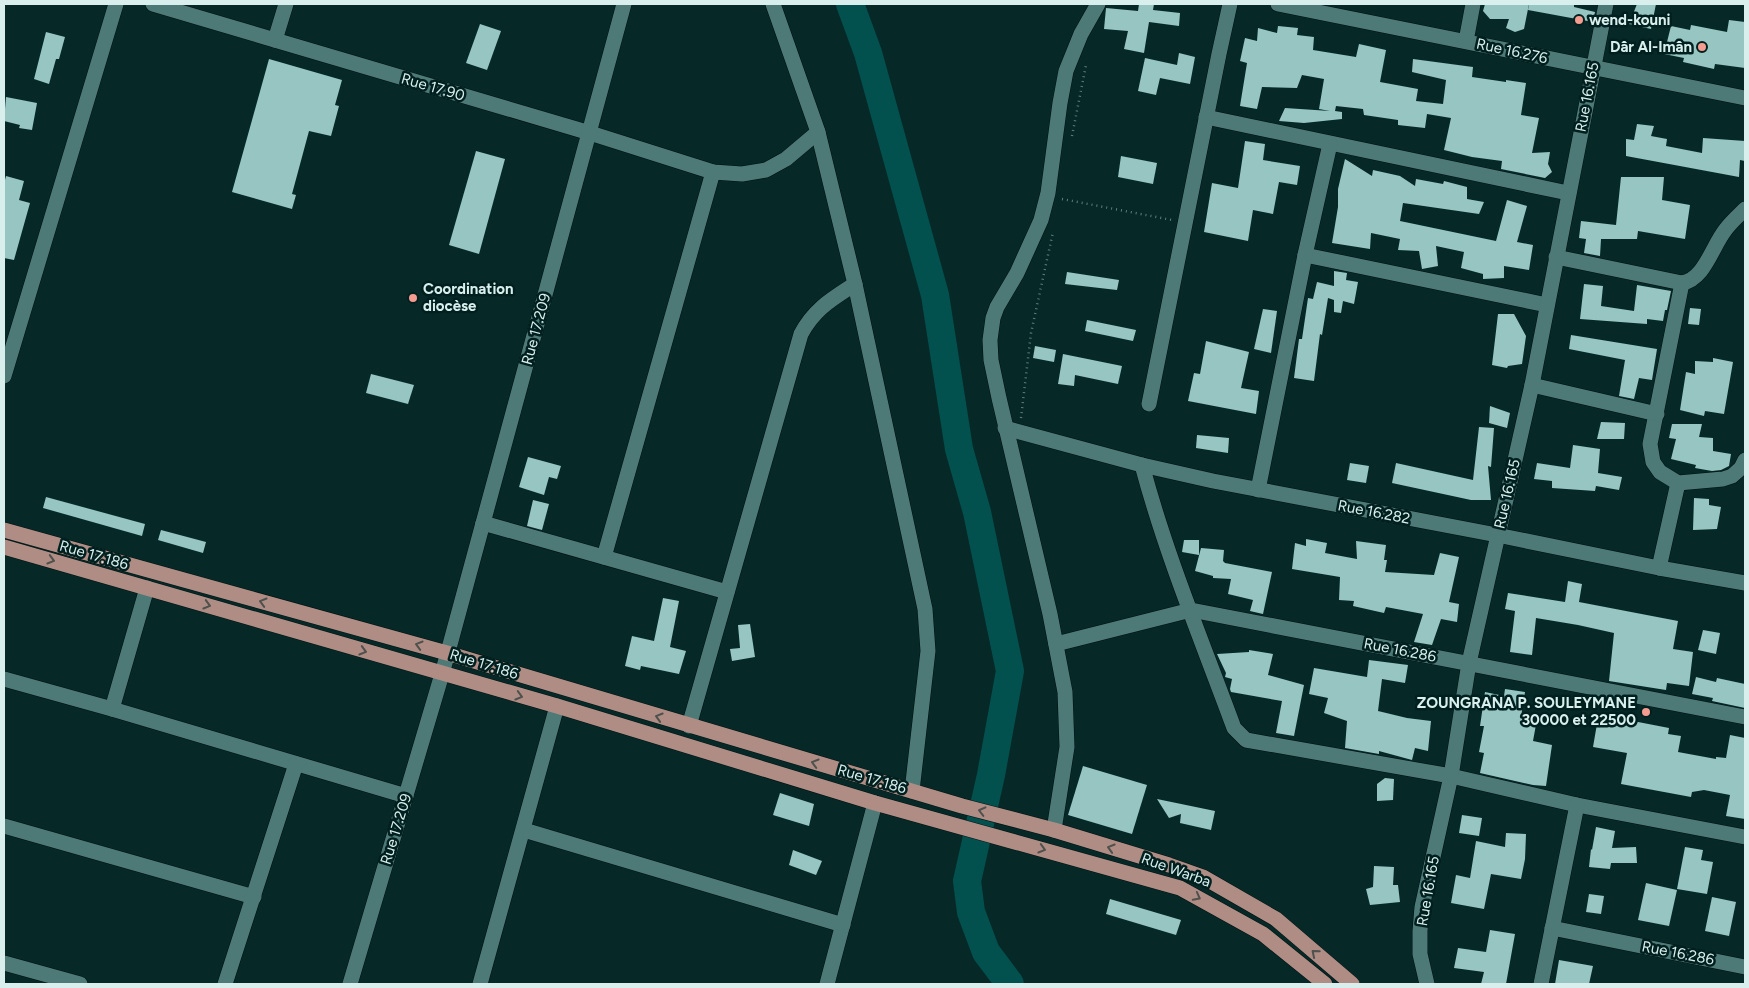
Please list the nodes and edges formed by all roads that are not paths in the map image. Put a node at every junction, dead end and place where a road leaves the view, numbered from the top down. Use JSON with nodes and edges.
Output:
{"nodes":[{"id":1,"x":116,"y":4,"type":"edge"},
{"id":2,"x":153,"y":4,"type":"edge"},
{"id":3,"x":286,"y":4,"type":"edge"},
{"id":4,"x":624,"y":4,"type":"edge"},
{"id":5,"x":773,"y":4,"type":"edge"},
{"id":6,"x":1098,"y":4,"type":"edge"},
{"id":7,"x":1230,"y":4,"type":"edge"},
{"id":8,"x":1278,"y":4,"type":"edge"},
{"id":9,"x":1474,"y":4,"type":"edge"},
{"id":10,"x":1606,"y":4,"type":"edge"},
{"id":11,"x":275,"y":40,"type":"junction"},
{"id":12,"x":1466,"y":41,"type":"junction"},
{"id":13,"x":1593,"y":68,"type":"junction"},
{"id":14,"x":1745,"y":98,"type":"edge"},
{"id":15,"x":1206,"y":117,"type":"junction"},
{"id":16,"x":818,"y":132,"type":"junction"},
{"id":17,"x":590,"y":133,"type":"junction"},
{"id":18,"x":1330,"y":144,"type":"junction"},
{"id":19,"x":713,"y":172,"type":"junction"},
{"id":20,"x":1568,"y":193,"type":"junction"},
{"id":21,"x":1745,"y":209,"type":"edge"},
{"id":22,"x":1305,"y":255,"type":"junction"},
{"id":23,"x":1556,"y":257,"type":"junction"},
{"id":24,"x":1682,"y":283,"type":"junction"},
{"id":25,"x":855,"y":284,"type":"junction"},
{"id":26,"x":1547,"y":305,"type":"junction"},
{"id":27,"x":4,"y":376,"type":"edge"},
{"id":28,"x":1532,"y":385,"type":"junction"},
{"id":29,"x":1149,"y":404,"type":"dead end"},
{"id":30,"x":1657,"y":414,"type":"junction"},
{"id":31,"x":1012,"y":430,"type":"junction"},
{"id":32,"x":1745,"y":460,"type":"edge"},
{"id":33,"x":1142,"y":465,"type":"junction"},
{"id":34,"x":1678,"y":483,"type":"junction"},
{"id":35,"x":1258,"y":490,"type":"junction"},
{"id":36,"x":483,"y":523,"type":"junction"},
{"id":37,"x":4,"y":530,"type":"edge"},
{"id":38,"x":1497,"y":535,"type":"junction"},
{"id":39,"x":4,"y":547,"type":"edge"},
{"id":40,"x":604,"y":557,"type":"junction"},
{"id":41,"x":1659,"y":568,"type":"junction"},
{"id":42,"x":1745,"y":583,"type":"edge"},
{"id":43,"x":147,"y":588,"type":"junction"},
{"id":44,"x":728,"y":592,"type":"junction"},
{"id":45,"x":1191,"y":610,"type":"junction"},
{"id":46,"x":1056,"y":644,"type":"junction"},
{"id":47,"x":447,"y":653,"type":"junction"},
{"id":48,"x":1470,"y":663,"type":"junction"},
{"id":49,"x":442,"y":674,"type":"junction"},
{"id":50,"x":4,"y":679,"type":"edge"},
{"id":51,"x":558,"y":706,"type":"junction"},
{"id":52,"x":112,"y":709,"type":"junction"},
{"id":53,"x":1745,"y":717,"type":"edge"},
{"id":54,"x":690,"y":726,"type":"junction"},
{"id":55,"x":296,"y":764,"type":"junction"},
{"id":56,"x":1451,"y":776,"type":"junction"},
{"id":57,"x":912,"y":791,"type":"junction"},
{"id":58,"x":406,"y":796,"type":"junction"},
{"id":59,"x":875,"y":803,"type":"junction"},
{"id":60,"x":1577,"y":805,"type":"junction"},
{"id":61,"x":1001,"y":816,"type":"joint"},
{"id":62,"x":4,"y":826,"type":"edge"},
{"id":63,"x":524,"y":830,"type":"junction"},
{"id":64,"x":1054,"y":830,"type":"junction"},
{"id":65,"x":1745,"y":837,"type":"edge"},
{"id":66,"x":254,"y":896,"type":"junction"},
{"id":67,"x":843,"y":925,"type":"junction"},
{"id":68,"x":1552,"y":928,"type":"junction"},
{"id":69,"x":4,"y":963,"type":"edge"},
{"id":70,"x":1745,"y":967,"type":"edge"},
{"id":71,"x":80,"y":984,"type":"edge"},
{"id":72,"x":225,"y":984,"type":"edge"},
{"id":73,"x":350,"y":984,"type":"edge"},
{"id":74,"x":480,"y":984,"type":"edge"},
{"id":75,"x":827,"y":984,"type":"edge"},
{"id":76,"x":1325,"y":984,"type":"edge"},
{"id":77,"x":1352,"y":984,"type":"edge"},
{"id":78,"x":1427,"y":984,"type":"edge"},
{"id":79,"x":1541,"y":984,"type":"edge"}],
"edges":[{"from":1,"to":27,"type":"street"},
{"from":2,"to":11,"type":"street","name":"Rue 17.90"},
{"from":3,"to":11,"type":"street"},
{"from":4,"to":17,"type":"street","name":"Rue 17.209"},
{"from":5,"to":16,"type":"street"},
{"from":6,"to":31,"type":"street"},
{"from":7,"to":15,"type":"street"},
{"from":8,"to":12,"type":"street","name":"Rue 16.276"},
{"from":9,"to":12,"type":"street"},
{"from":10,"to":13,"type":"street","name":"Rue 16.165"},
{"from":11,"to":17,"type":"street","name":"Rue 17.90"},
{"from":12,"to":13,"type":"street","name":"Rue 16.276"},
{"from":13,"to":14,"type":"street","name":"Rue 16.276"},
{"from":13,"to":20,"type":"street","name":"Rue 16.165"},
{"from":15,"to":18,"type":"street"},
{"from":15,"to":29,"type":"street"},
{"from":16,"to":19,"type":"street","name":"Rue 17.90"},
{"from":16,"to":25,"type":"street"},
{"from":17,"to":19,"type":"street","name":"Rue 17.90"},
{"from":17,"to":36,"type":"street","name":"Rue 17.209"},
{"from":18,"to":20,"type":"street"},
{"from":18,"to":22,"type":"street"},
{"from":19,"to":40,"type":"street"},
{"from":20,"to":23,"type":"street","name":"Rue 16.165"},
{"from":21,"to":24,"type":"street"},
{"from":22,"to":26,"type":"street"},
{"from":22,"to":35,"type":"street"},
{"from":23,"to":24,"type":"street"},
{"from":23,"to":26,"type":"street","name":"Rue 16.165"},
{"from":24,"to":30,"type":"street"},
{"from":25,"to":44,"type":"street"},
{"from":25,"to":57,"type":"street"},
{"from":26,"to":28,"type":"street","name":"Rue 16.165"},
{"from":28,"to":30,"type":"street"},
{"from":28,"to":38,"type":"street","name":"Rue 16.165"},
{"from":30,"to":34,"type":"street"},
{"from":31,"to":33,"type":"street","name":"Rue 16.282"},
{"from":31,"to":46,"type":"street"},
{"from":32,"to":34,"type":"street"},
{"from":33,"to":35,"type":"street","name":"Rue 16.282"},
{"from":33,"to":45,"type":"street"},
{"from":34,"to":41,"type":"street"},
{"from":35,"to":38,"type":"street","name":"Rue 16.282"},
{"from":36,"to":40,"type":"street"},
{"from":36,"to":47,"type":"street","name":"Rue 17.209"},
{"from":47,"to":37,"type":"main road","name":"Rue 17.186","one_way":true},
{"from":38,"to":41,"type":"street","name":"Rue 16.282"},
{"from":38,"to":48,"type":"street","name":"Rue 16.165"},
{"from":39,"to":43,"type":"main road","one_way":true},
{"from":40,"to":44,"type":"street"},
{"from":41,"to":42,"type":"street","name":"Rue 16.282"},
{"from":43,"to":49,"type":"main road","one_way":true},
{"from":43,"to":52,"type":"street"},
{"from":44,"to":54,"type":"street"},
{"from":45,"to":46,"type":"street","name":"Rue 16.286"},
{"from":45,"to":48,"type":"street","name":"Rue 16.286"},
{"from":45,"to":56,"type":"street"},
{"from":46,"to":64,"type":"street"},
{"from":47,"to":49,"type":"street","name":"Rue 17.209"},
{"from":54,"to":47,"type":"main road","name":"Rue 17.186","one_way":true},
{"from":48,"to":53,"type":"street","name":"Rue 16.286"},
{"from":48,"to":56,"type":"street","name":"Rue 16.165"},
{"from":49,"to":51,"type":"main road","one_way":true},
{"from":49,"to":58,"type":"street","name":"Rue 17.209"},
{"from":50,"to":52,"type":"street"},
{"from":51,"to":59,"type":"main road"},
{"from":51,"to":63,"type":"street"},
{"from":52,"to":55,"type":"street"},
{"from":57,"to":54,"type":"main road","name":"Rue 17.186","one_way":true},
{"from":55,"to":58,"type":"street"},
{"from":55,"to":66,"type":"street"},
{"from":56,"to":60,"type":"street"},
{"from":56,"to":78,"type":"street","name":"Rue 16.165"},
{"from":61,"to":57,"type":"main road","name":"Rue 17.186","one_way":true},
{"from":58,"to":73,"type":"street","name":"Rue 17.209"},
{"from":59,"to":67,"type":"street"},
{"from":59,"to":76,"type":"main road","one_way":true},
{"from":60,"to":65,"type":"street"},
{"from":60,"to":68,"type":"street"},
{"from":61,"to":64,"type":"main road","name":"Rue Warba"},
{"from":62,"to":66,"type":"street"},
{"from":63,"to":67,"type":"street"},
{"from":63,"to":74,"type":"street"},
{"from":77,"to":64,"type":"main road","name":"Rue Warba","one_way":true},
{"from":66,"to":72,"type":"street"},
{"from":67,"to":75,"type":"street"},
{"from":68,"to":70,"type":"street","name":"Rue 16.286"},
{"from":68,"to":79,"type":"street"},
{"from":69,"to":71,"type":"street"}]}
